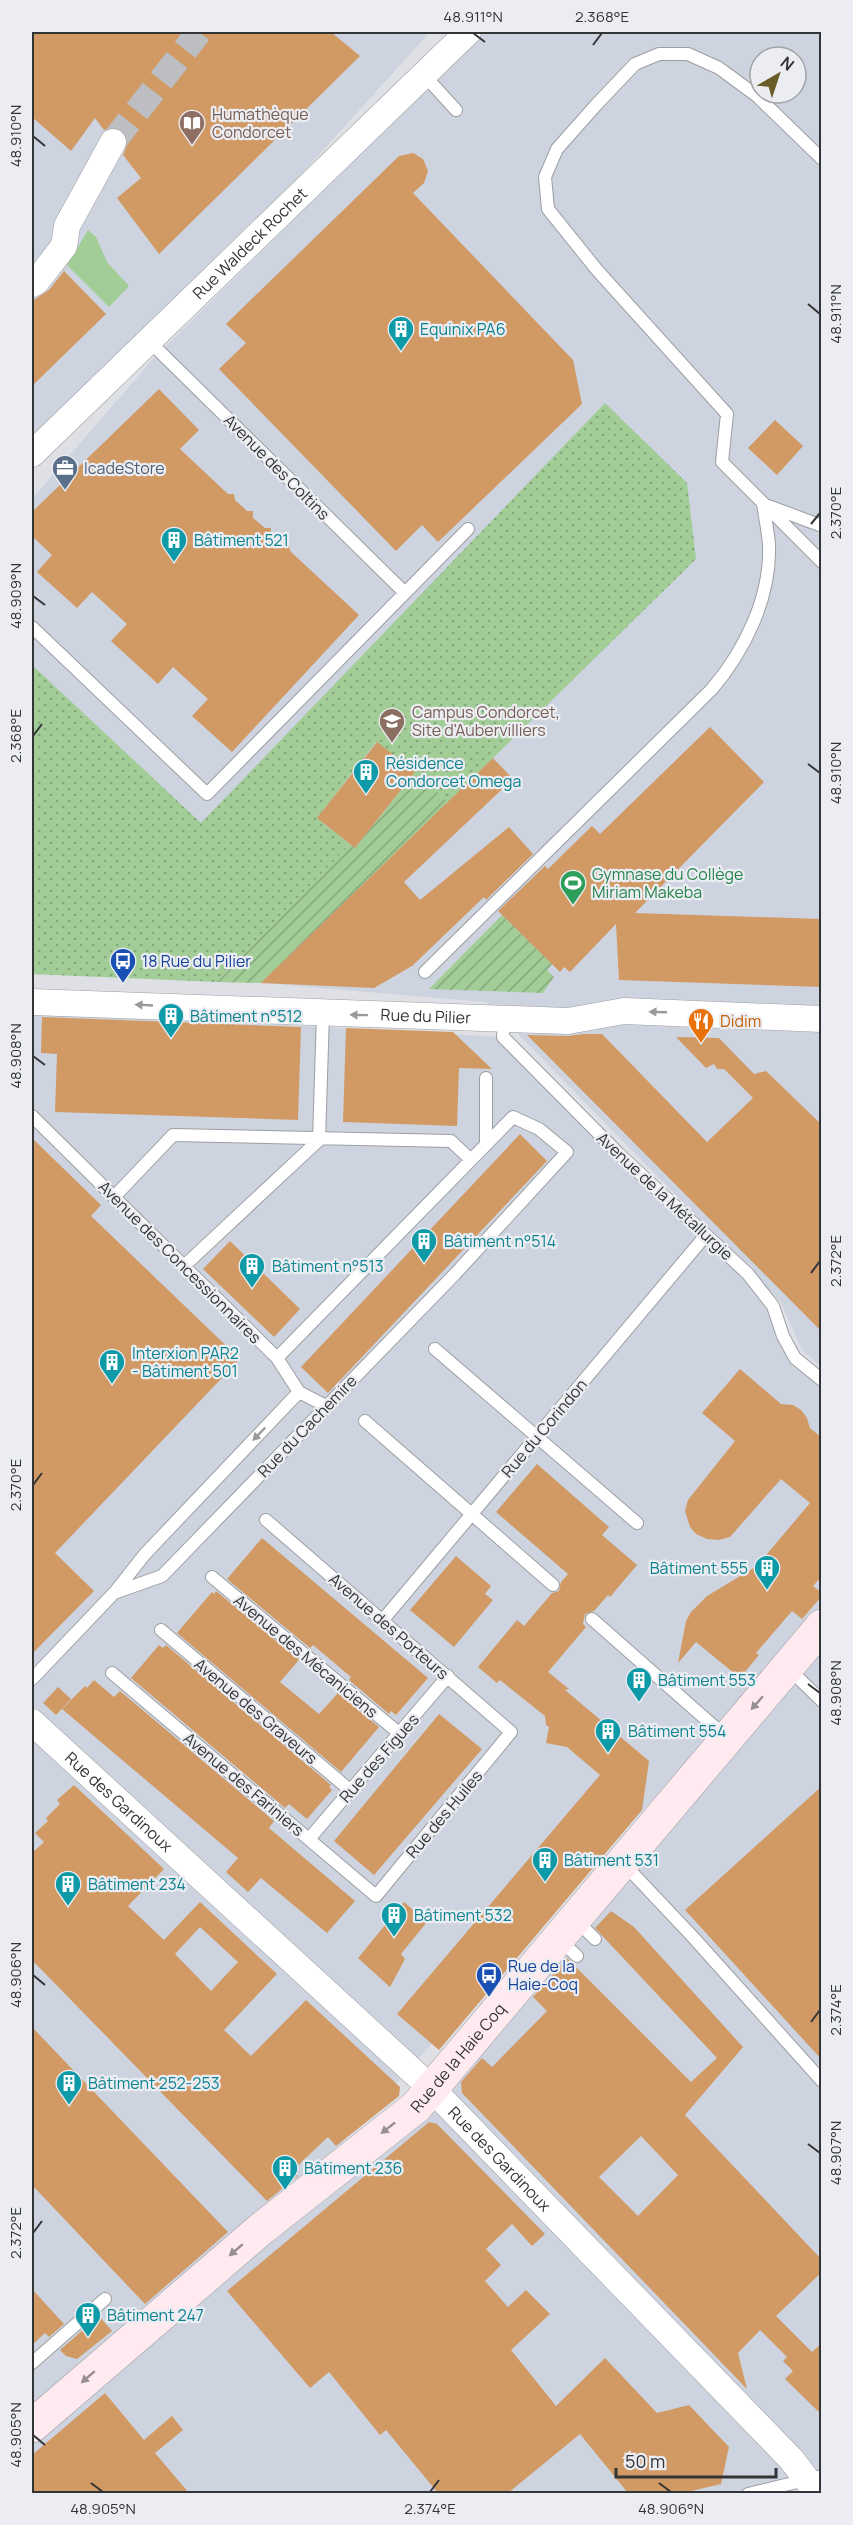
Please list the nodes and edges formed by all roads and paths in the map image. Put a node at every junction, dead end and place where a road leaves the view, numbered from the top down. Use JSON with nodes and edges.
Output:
{"nodes":[{"id":1,"x":468,"y":32,"type":"edge"},
{"id":2,"x":424,"y":75,"type":"junction"},
{"id":3,"x":456,"y":110,"type":"dead end"},
{"id":4,"x":113,"y":142,"type":"tunnel mouth"},
{"id":5,"x":822,"y":159,"type":"edge"},
{"id":6,"x":32,"y":285,"type":"edge"},
{"id":7,"x":148,"y":341,"type":"junction"},
{"id":8,"x":32,"y":454,"type":"edge"},
{"id":9,"x":763,"y":504,"type":"junction"},
{"id":10,"x":822,"y":526,"type":"edge"},
{"id":11,"x":468,"y":530,"type":"dead end"},
{"id":12,"x":822,"y":562,"type":"edge"},
{"id":13,"x":405,"y":593,"type":"junction"},
{"id":14,"x":32,"y":627,"type":"edge"},
{"id":15,"x":425,"y":972,"type":"dead end"},
{"id":16,"x":32,"y":1002,"type":"edge"},
{"id":17,"x":323,"y":1014,"type":"junction"},
{"id":18,"x":504,"y":1018,"type":"junction"},
{"id":19,"x":822,"y":1019,"type":"edge"},
{"id":20,"x":486,"y":1078,"type":"dead end"},
{"id":21,"x":32,"y":1116,"type":"edge"},
{"id":22,"x":319,"y":1140,"type":"junction"},
{"id":23,"x":486,"y":1145,"type":"junction"},
{"id":24,"x":471,"y":1160,"type":"junction"},
{"id":25,"x":114,"y":1197,"type":"junction"},
{"id":26,"x":706,"y":1235,"type":"junction"},
{"id":27,"x":184,"y":1266,"type":"junction"},
{"id":28,"x":435,"y":1349,"type":"dead end"},
{"id":29,"x":278,"y":1358,"type":"junction"},
{"id":30,"x":822,"y":1380,"type":"edge"},
{"id":31,"x":299,"y":1392,"type":"junction"},
{"id":32,"x":326,"y":1406,"type":"junction"},
{"id":33,"x":365,"y":1421,"type":"dead end"},
{"id":34,"x":537,"y":1436,"type":"junction"},
{"id":35,"x":472,"y":1514,"type":"junction"},
{"id":36,"x":266,"y":1520,"type":"dead end"},
{"id":37,"x":637,"y":1522,"type":"dead end"},
{"id":38,"x":213,"y":1577,"type":"dead end"},
{"id":39,"x":553,"y":1585,"type":"dead end"},
{"id":40,"x":114,"y":1593,"type":"junction"},
{"id":41,"x":592,"y":1619,"type":"dead end"},
{"id":42,"x":382,"y":1621,"type":"junction"},
{"id":43,"x":822,"y":1626,"type":"edge"},
{"id":44,"x":161,"y":1630,"type":"dead end"},
{"id":45,"x":787,"y":1667,"type":"junction"},
{"id":46,"x":112,"y":1673,"type":"dead end"},
{"id":47,"x":448,"y":1676,"type":"junction"},
{"id":48,"x":32,"y":1679,"type":"edge"},
{"id":49,"x":822,"y":1701,"type":"edge"},
{"id":50,"x":32,"y":1722,"type":"edge"},
{"id":51,"x":512,"y":1732,"type":"joint"},
{"id":52,"x":400,"y":1734,"type":"junction"},
{"id":53,"x":727,"y":1738,"type":"junction"},
{"id":54,"x":351,"y":1791,"type":"junction"},
{"id":55,"x":309,"y":1839,"type":"junction"},
{"id":56,"x":622,"y":1862,"type":"junction"},
{"id":57,"x":376,"y":1896,"type":"joint"},
{"id":58,"x":822,"y":2081,"type":"edge"},
{"id":59,"x":432,"y":2089,"type":"junction"},
{"id":60,"x":105,"y":2299,"type":"dead end"},
{"id":61,"x":32,"y":2364,"type":"edge"},
{"id":62,"x":32,"y":2426,"type":"edge"},
{"id":63,"x":816,"y":2483,"type":"edge"},
{"id":64,"x":748,"y":2493,"type":"edge"}],
"edges":[{"from":1,"to":2,"type":"street","name":"Rue Waldeck Rochet"},
{"from":2,"to":3,"type":"lane"},
{"from":2,"to":7,"type":"street","name":"Rue Waldeck Rochet"},
{"from":4,"to":6,"type":"street"},
{"from":5,"to":9,"type":"lane"},
{"from":7,"to":8,"type":"street","name":"Rue Waldeck Rochet"},
{"from":7,"to":13,"type":"lane","name":"Avenue des Coltins"},
{"from":9,"to":10,"type":"lane"},
{"from":9,"to":12,"type":"lane"},
{"from":9,"to":15,"type":"lane"},
{"from":11,"to":13,"type":"lane"},
{"from":13,"to":14,"type":"lane"},
{"from":17,"to":16,"type":"street","name":"Rue du Pilier","one_way":true},
{"from":18,"to":17,"type":"street","name":"Rue du Pilier","one_way":true},
{"from":17,"to":22,"type":"lane"},
{"from":19,"to":18,"type":"street","name":"Rue du Pilier","one_way":true},
{"from":18,"to":26,"type":"lane","name":"Avenue de la Métallurgie"},
{"from":20,"to":23,"type":"lane"},
{"from":21,"to":25,"type":"lane","name":"Avenue des Concessionnaires"},
{"from":22,"to":24,"type":"lane"},
{"from":22,"to":25,"type":"lane"},
{"from":22,"to":27,"type":"lane"},
{"from":23,"to":24,"type":"lane"},
{"from":23,"to":32,"type":"lane","name":"Rue du Cachemire"},
{"from":24,"to":29,"type":"lane"},
{"from":25,"to":27,"type":"lane","name":"Avenue des Concessionnaires"},
{"from":26,"to":30,"type":"lane","name":"Avenue de la Métallurgie"},
{"from":26,"to":34,"type":"lane","name":"Rue du Corindon"},
{"from":27,"to":29,"type":"lane","name":"Avenue des Concessionnaires"},
{"from":28,"to":34,"type":"lane"},
{"from":29,"to":31,"type":"lane","name":"Avenue des Concessionnaires"},
{"from":31,"to":32,"type":"lane"},
{"from":31,"to":40,"type":"lane","one_way":true},
{"from":32,"to":40,"type":"lane","name":"Rue du Cachemire"},
{"from":33,"to":35,"type":"lane"},
{"from":34,"to":35,"type":"lane","name":"Rue du Corindon"},
{"from":34,"to":37,"type":"lane"},
{"from":35,"to":39,"type":"lane"},
{"from":35,"to":42,"type":"lane","name":"Rue du Corindon"},
{"from":36,"to":42,"type":"lane","name":"Avenue des Porteurs"},
{"from":38,"to":52,"type":"lane","name":"Avenue des Mécaniciens"},
{"from":40,"to":48,"type":"lane","name":"Rue du Cachemire"},
{"from":41,"to":53,"type":"lane"},
{"from":42,"to":47,"type":"lane","name":"Avenue des Porteurs"},
{"from":43,"to":45,"type":"main road","name":"Rue de la Haie Coq"},
{"from":44,"to":54,"type":"lane","name":"Avenue des Graveurs"},
{"from":45,"to":49,"type":"lane"},
{"from":45,"to":53,"type":"main road","name":"Rue de la Haie Coq","one_way":true},
{"from":46,"to":55,"type":"lane","name":"Avenue des Fariniers"},
{"from":47,"to":51,"type":"lane","name":"Avenue des Porteurs"},
{"from":47,"to":52,"type":"lane","name":"Rue des Figues"},
{"from":50,"to":59,"type":"street","name":"Rue des Gardinoux"},
{"from":51,"to":57,"type":"lane","name":"Rue des Huiles"},
{"from":52,"to":54,"type":"lane","name":"Rue des Figues"},
{"from":53,"to":56,"type":"main road","name":"Rue de la Haie Coq"},
{"from":54,"to":55,"type":"lane","name":"Rue des Figues"},
{"from":55,"to":57,"type":"lane","name":"Avenue des Fariniers"},
{"from":56,"to":58,"type":"lane"},
{"from":56,"to":59,"type":"main road","name":"Rue de la Haie Coq"},
{"from":59,"to":62,"type":"main road","name":"Rue de la Haie Coq","one_way":true},
{"from":59,"to":63,"type":"street","name":"Rue des Gardinoux"},
{"from":60,"to":61,"type":"lane"},
{"from":63,"to":64,"type":"lane"}]}
